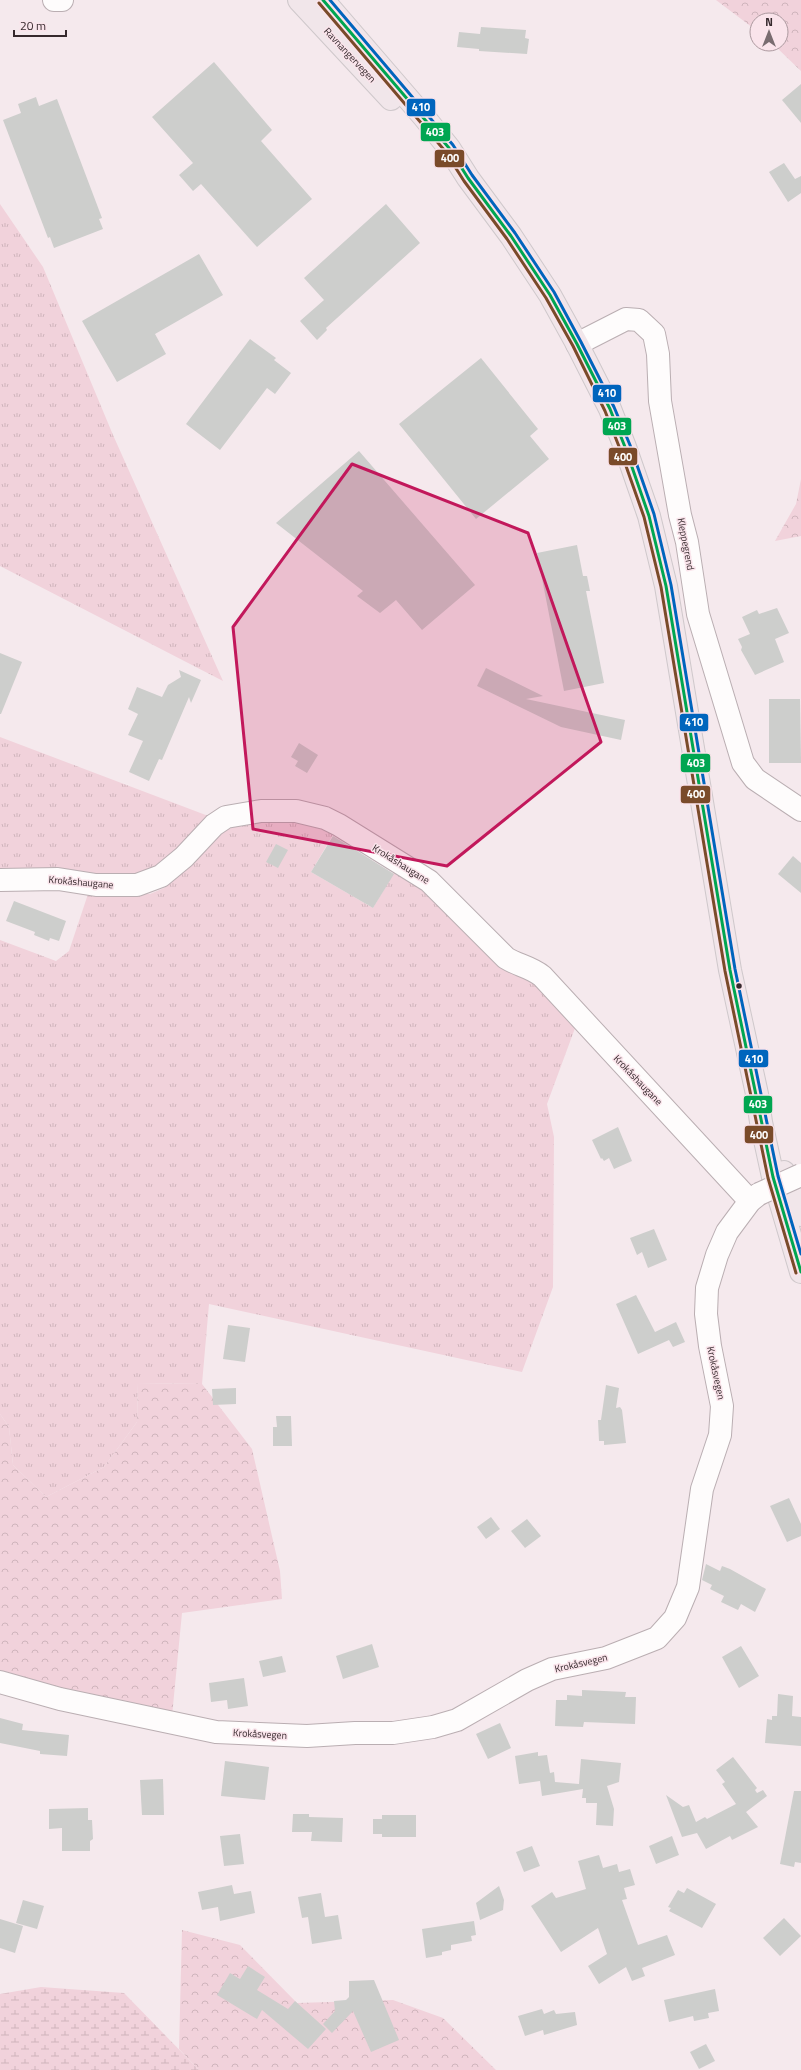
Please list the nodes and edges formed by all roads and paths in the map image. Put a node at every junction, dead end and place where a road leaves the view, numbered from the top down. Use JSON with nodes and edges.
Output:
{"nodes":[{"id":1,"x":54,"y":0,"type":"edge"},
{"id":2,"x":62,"y":0,"type":"edge"},
{"id":3,"x":299,"y":0,"type":"edge"},
{"id":4,"x":323,"y":0,"type":"edge"},
{"id":5,"x":468,"y":178,"type":"junction"},
{"id":6,"x":577,"y":344,"type":"junction"},
{"id":7,"x":801,"y":810,"type":"edge"},
{"id":8,"x":0,"y":880,"type":"edge"},
{"id":9,"x":757,"y":1094,"type":"junction"},
{"id":10,"x":801,"y":1175,"type":"edge"},
{"id":11,"x":754,"y":1198,"type":"junction"},
{"id":12,"x":801,"y":1215,"type":"edge"},
{"id":13,"x":801,"y":1272,"type":"edge"},
{"id":14,"x":0,"y":1682,"type":"edge"}],
"edges":[{"from":1,"to":2,"type":"street"},
{"from":3,"to":5,"type":"main road","name":"Ravnangervegen"},
{"from":4,"to":5,"type":"main road","name":"Ravnangervegen"},
{"from":5,"to":6,"type":"main road","name":"Ravnangervegen"},
{"from":6,"to":7,"type":"street","name":"Kleppegrend"},
{"from":6,"to":9,"type":"main road","name":"Ravnangervegen"},
{"from":8,"to":11,"type":"street","name":"Krokåshaugane"},
{"from":9,"to":12,"type":"main road","name":"Ravnangervegen"},
{"from":9,"to":13,"type":"main road","name":"Ravnangervegen"},
{"from":10,"to":11,"type":"street","name":"Krokåsvegen","bridge":true},
{"from":11,"to":14,"type":"street","name":"Krokåsvegen"}]}
